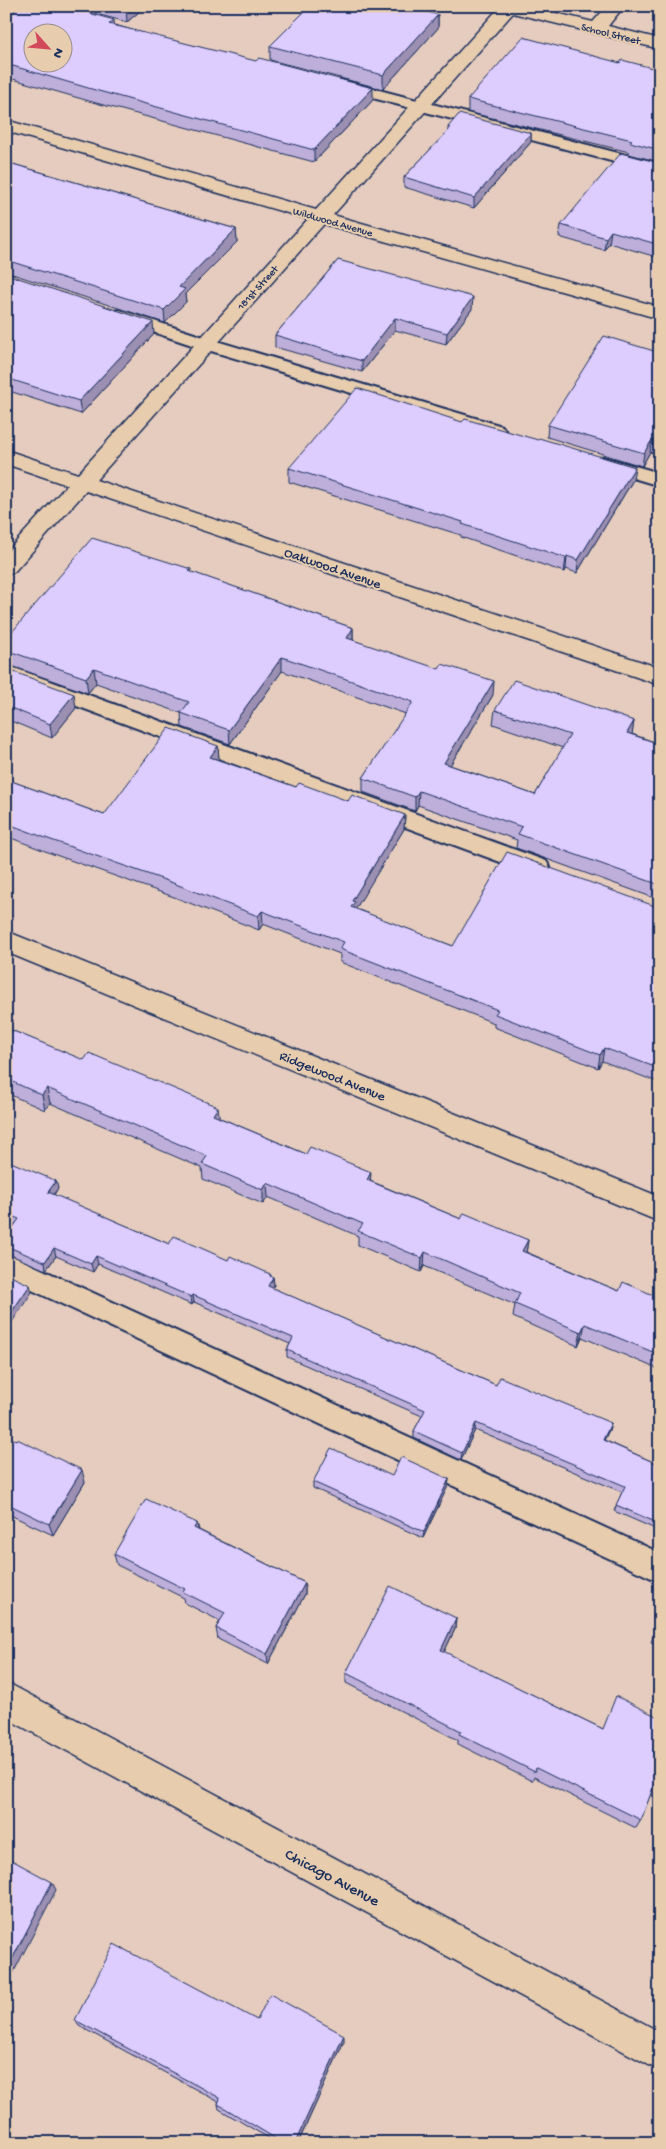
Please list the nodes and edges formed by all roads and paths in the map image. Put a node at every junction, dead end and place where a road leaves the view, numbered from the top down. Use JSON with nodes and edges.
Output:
{"nodes":[{"id":1,"x":616,"y":6,"type":"edge"},
{"id":2,"x":507,"y":7,"type":"edge"},
{"id":3,"x":596,"y":29,"type":"junction"},
{"id":4,"x":660,"y":44,"type":"edge"},
{"id":5,"x":325,"y":81,"type":"edge"},
{"id":6,"x":420,"y":106,"type":"junction"},
{"id":7,"x":6,"y":125,"type":"edge"},
{"id":8,"x":660,"y":169,"type":"edge"},
{"id":9,"x":320,"y":217,"type":"junction"},
{"id":10,"x":107,"y":311,"type":"edge"},
{"id":11,"x":660,"y":313,"type":"edge"},
{"id":12,"x":207,"y":344,"type":"junction"},
{"id":13,"x":509,"y":434,"type":"edge"},
{"id":14,"x":6,"y":457,"type":"edge"},
{"id":15,"x":584,"y":457,"type":"edge"},
{"id":16,"x":660,"y":480,"type":"edge"},
{"id":17,"x":82,"y":482,"type":"junction"},
{"id":18,"x":6,"y":567,"type":"edge"},
{"id":19,"x":6,"y":672,"type":"edge"},
{"id":20,"x":660,"y":677,"type":"edge"},
{"id":21,"x":557,"y":874,"type":"edge"},
{"id":22,"x":6,"y":941,"type":"edge"},
{"id":23,"x":660,"y":1210,"type":"edge"},
{"id":24,"x":6,"y":1265,"type":"edge"},
{"id":25,"x":660,"y":1568,"type":"edge"},
{"id":26,"x":6,"y":1699,"type":"edge"},
{"id":27,"x":660,"y":2052,"type":"edge"}],
"edges":[{"from":1,"to":3,"type":"street"},
{"from":2,"to":3,"type":"street","name":"School Street"},
{"from":2,"to":6,"type":"street","name":"181st Street"},
{"from":3,"to":4,"type":"street","name":"School Street"},
{"from":5,"to":6,"type":"lane"},
{"from":6,"to":8,"type":"lane"},
{"from":6,"to":9,"type":"street","name":"181st Street"},
{"from":7,"to":9,"type":"street","name":"Wildwood Avenue"},
{"from":9,"to":11,"type":"street","name":"Wildwood Avenue"},
{"from":9,"to":12,"type":"street","name":"181st Street"},
{"from":10,"to":12,"type":"lane"},
{"from":12,"to":13,"type":"lane"},
{"from":12,"to":17,"type":"street","name":"181st Street"},
{"from":14,"to":17,"type":"street","name":"Oakwood Avenue"},
{"from":15,"to":16,"type":"lane"},
{"from":17,"to":18,"type":"street","name":"181st Street"},
{"from":17,"to":20,"type":"street","name":"Oakwood Avenue"},
{"from":19,"to":21,"type":"lane"},
{"from":22,"to":23,"type":"street","name":"Ridgewood Avenue"},
{"from":24,"to":25,"type":"lane"},
{"from":26,"to":27,"type":"street","name":"Chicago Avenue"}]}
